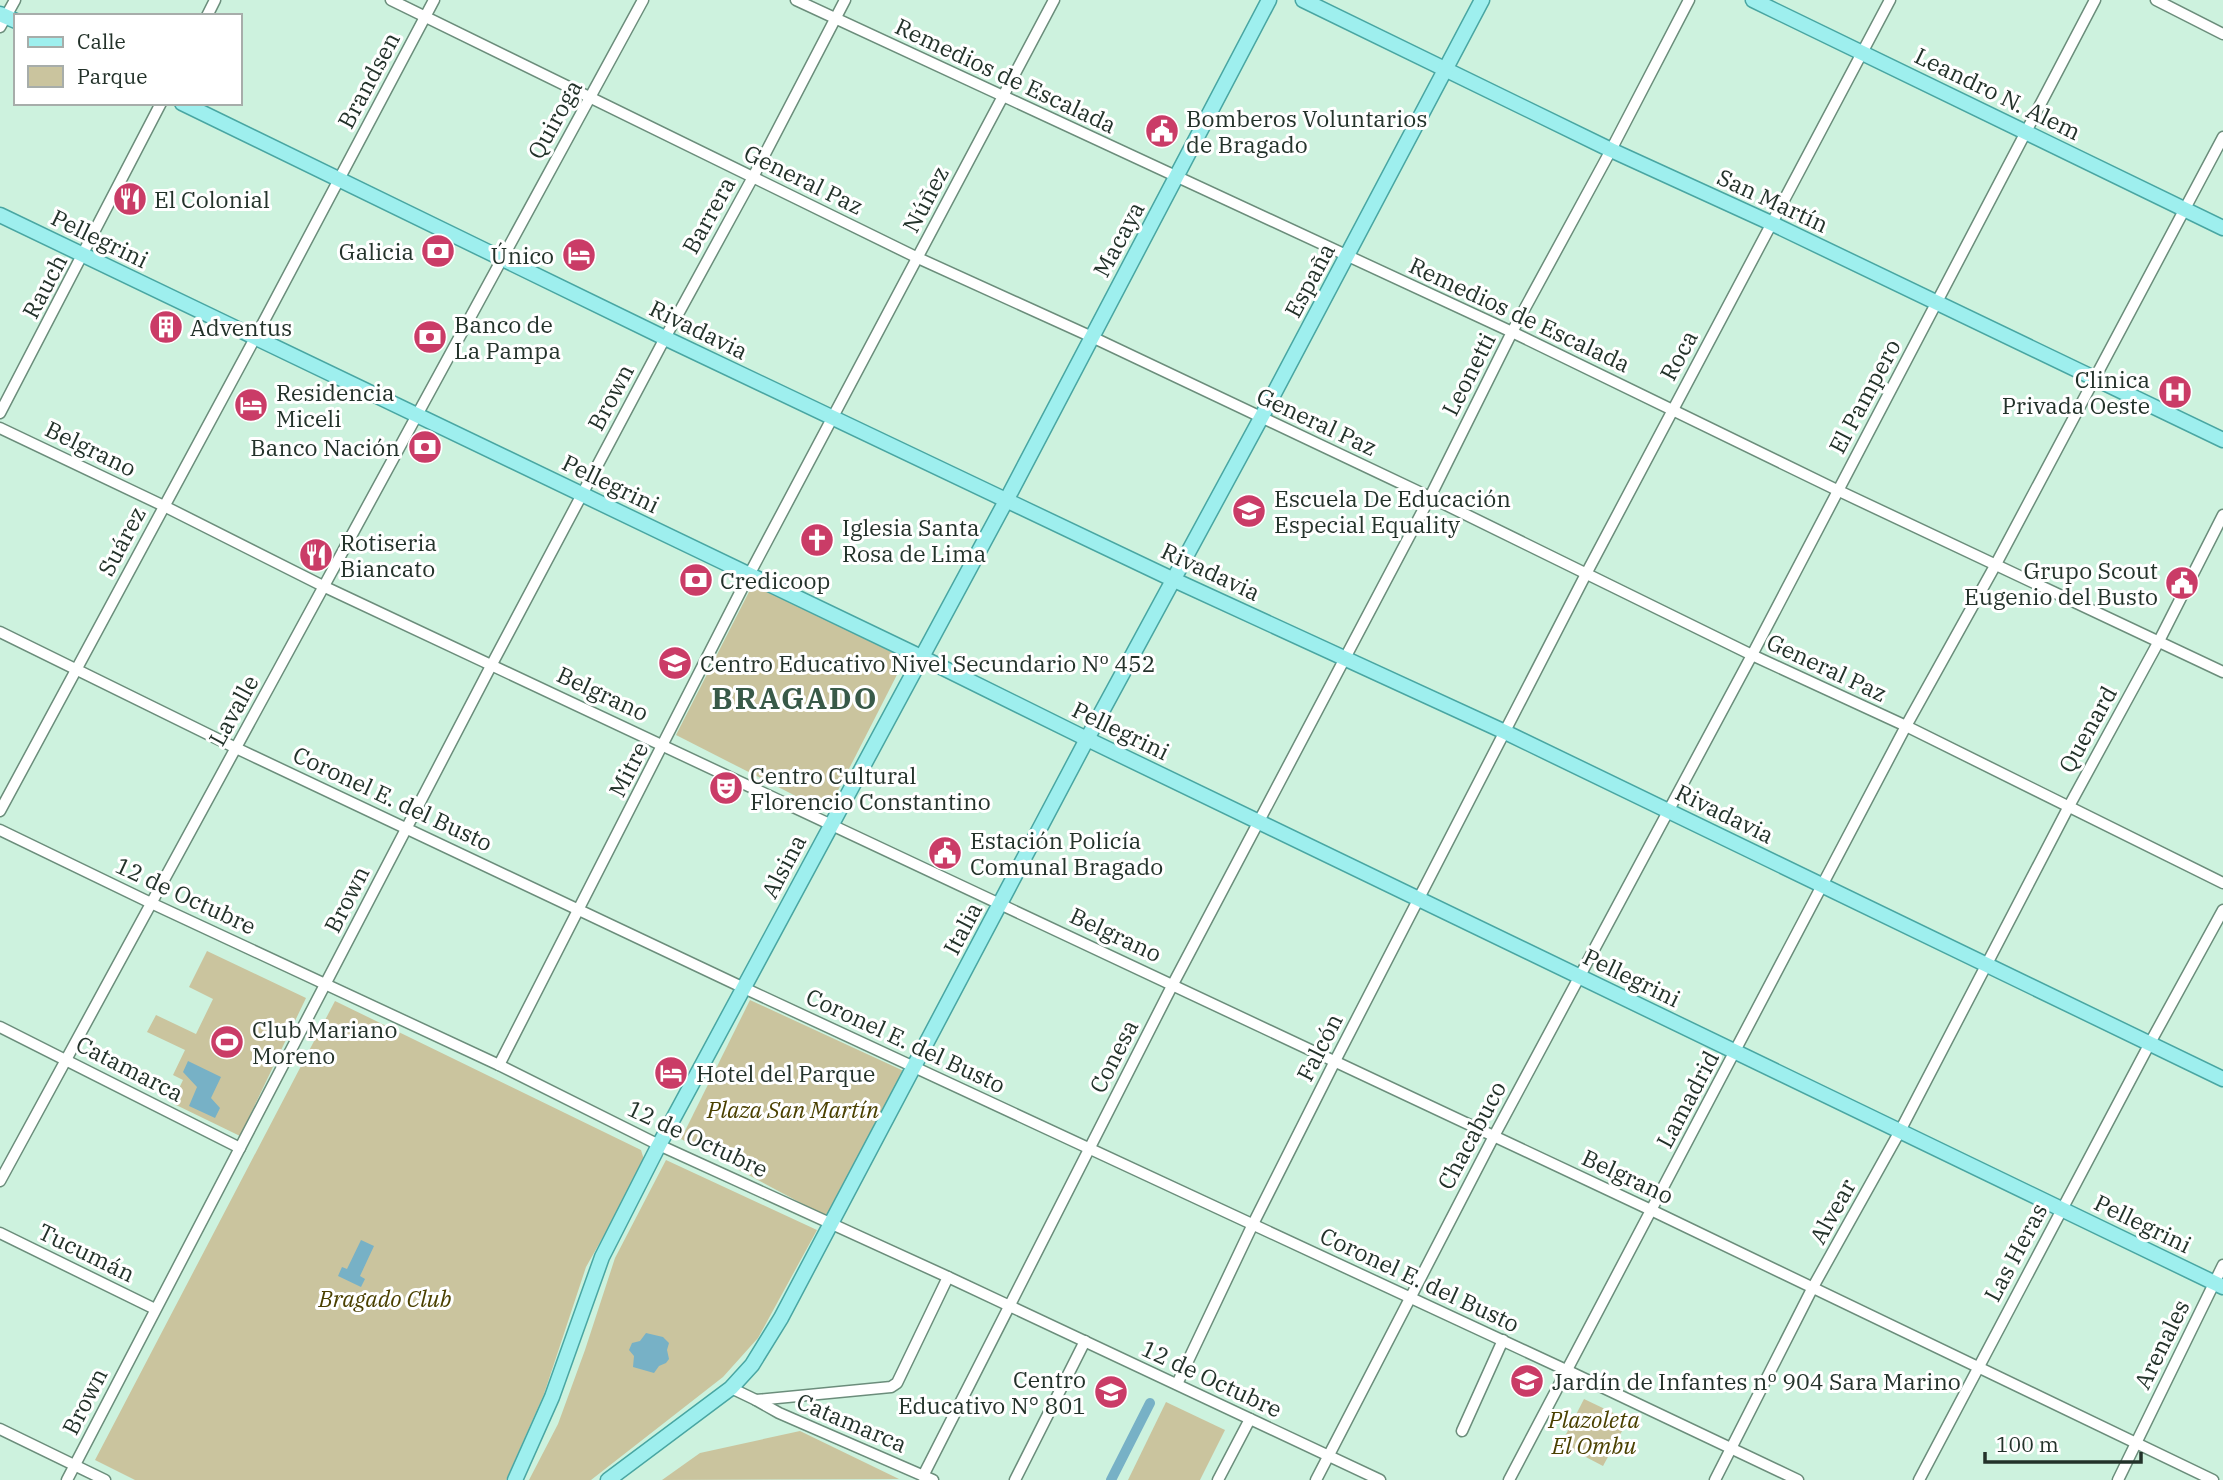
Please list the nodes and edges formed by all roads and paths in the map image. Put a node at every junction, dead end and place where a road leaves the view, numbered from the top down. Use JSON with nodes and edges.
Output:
{"nodes":[{"id":1,"x":15,"y":0,"type":"edge"},
{"id":2,"x":391,"y":0,"type":"edge"},
{"id":3,"x":434,"y":0,"type":"edge"},
{"id":4,"x":643,"y":0,"type":"edge"},
{"id":5,"x":796,"y":0,"type":"edge"},
{"id":6,"x":845,"y":0,"type":"edge"},
{"id":7,"x":1054,"y":0,"type":"edge"},
{"id":8,"x":1269,"y":0,"type":"edge"},
{"id":9,"x":1303,"y":0,"type":"edge"},
{"id":10,"x":1482,"y":0,"type":"edge"},
{"id":11,"x":1689,"y":0,"type":"edge"},
{"id":12,"x":1753,"y":0,"type":"edge"},
{"id":13,"x":1890,"y":0,"type":"edge"},
{"id":14,"x":2095,"y":0,"type":"edge"},
{"id":15,"x":2156,"y":0,"type":"edge"},
{"id":16,"x":425,"y":17,"type":"junction"},
{"id":17,"x":835,"y":19,"type":"junction"},
{"id":18,"x":5,"y":20,"type":"edge"},
{"id":19,"x":2223,"y":34,"type":"edge"},
{"id":20,"x":1862,"y":52,"type":"junction"},
{"id":21,"x":1446,"y":70,"type":"junction"},
{"id":22,"x":1003,"y":97,"type":"junction"},
{"id":23,"x":590,"y":98,"type":"junction"},
{"id":24,"x":160,"y":105,"type":"edge"},
{"id":25,"x":186,"y":105,"type":"edge"},
{"id":26,"x":2025,"y":131,"type":"junction"},
{"id":27,"x":2223,"y":137,"type":"edge"},
{"id":28,"x":1611,"y":150,"type":"junction"},
{"id":29,"x":753,"y":177,"type":"junction"},
{"id":30,"x":1177,"y":177,"type":"junction"},
{"id":31,"x":339,"y":180,"type":"junction"},
{"id":32,"x":2184,"y":209,"type":"junction"},
{"id":33,"x":0,"y":215,"type":"edge"},
{"id":34,"x":1773,"y":224,"type":"junction"},
{"id":35,"x":2223,"y":228,"type":"edge"},
{"id":36,"x":83,"y":256,"type":"junction"},
{"id":37,"x":1347,"y":256,"type":"junction"},
{"id":38,"x":502,"y":258,"type":"junction"},
{"id":39,"x":918,"y":258,"type":"junction"},
{"id":40,"x":1936,"y":304,"type":"junction"},
{"id":41,"x":1512,"y":332,"type":"junction"},
{"id":42,"x":1092,"y":337,"type":"junction"},
{"id":43,"x":255,"y":338,"type":"junction"},
{"id":44,"x":665,"y":338,"type":"junction"},
{"id":45,"x":2093,"y":379,"type":"junction"},
{"id":46,"x":1672,"y":410,"type":"junction"},
{"id":47,"x":0,"y":413,"type":"edge"},
{"id":48,"x":418,"y":416,"type":"junction"},
{"id":49,"x":832,"y":417,"type":"junction"},
{"id":50,"x":1261,"y":418,"type":"junction"},
{"id":51,"x":0,"y":428,"type":"edge"},
{"id":52,"x":2223,"y":440,"type":"edge"},
{"id":53,"x":1837,"y":490,"type":"junction"},
{"id":54,"x":583,"y":494,"type":"junction"},
{"id":55,"x":1430,"y":497,"type":"junction"},
{"id":56,"x":1007,"y":499,"type":"junction"},
{"id":57,"x":164,"y":506,"type":"junction"},
{"id":58,"x":2223,"y":515,"type":"edge"},
{"id":59,"x":1996,"y":564,"type":"junction"},
{"id":60,"x":1586,"y":574,"type":"junction"},
{"id":61,"x":750,"y":575,"type":"junction"},
{"id":62,"x":1172,"y":579,"type":"junction"},
{"id":63,"x":325,"y":587,"type":"junction"},
{"id":64,"x":0,"y":632,"type":"edge"},
{"id":65,"x":2160,"y":641,"type":"junction"},
{"id":66,"x":1752,"y":655,"type":"junction"},
{"id":67,"x":921,"y":657,"type":"junction"},
{"id":68,"x":1345,"y":657,"type":"junction"},
{"id":69,"x":492,"y":664,"type":"junction"},
{"id":70,"x":77,"y":669,"type":"junction"},
{"id":71,"x":2223,"y":672,"type":"edge"},
{"id":72,"x":1906,"y":726,"type":"junction"},
{"id":73,"x":1505,"y":732,"type":"junction"},
{"id":74,"x":1087,"y":740,"type":"junction"},
{"id":75,"x":664,"y":745,"type":"junction"},
{"id":76,"x":236,"y":748,"type":"junction"},
{"id":77,"x":2068,"y":808,"type":"junction"},
{"id":78,"x":0,"y":811,"type":"edge"},
{"id":79,"x":1669,"y":811,"type":"junction"},
{"id":80,"x":1259,"y":820,"type":"junction"},
{"id":81,"x":832,"y":823,"type":"junction"},
{"id":82,"x":407,"y":827,"type":"junction"},
{"id":83,"x":0,"y":830,"type":"edge"},
{"id":84,"x":2223,"y":883,"type":"edge"},
{"id":85,"x":1823,"y":886,"type":"junction"},
{"id":86,"x":1420,"y":898,"type":"junction"},
{"id":87,"x":1001,"y":903,"type":"junction"},
{"id":88,"x":151,"y":904,"type":"junction"},
{"id":89,"x":579,"y":909,"type":"junction"},
{"id":90,"x":2223,"y":910,"type":"edge"},
{"id":91,"x":1986,"y":963,"type":"junction"},
{"id":92,"x":1579,"y":976,"type":"junction"},
{"id":93,"x":326,"y":983,"type":"junction"},
{"id":94,"x":1173,"y":984,"type":"junction"},
{"id":95,"x":744,"y":988,"type":"junction"},
{"id":96,"x":0,"y":1027,"type":"edge"},
{"id":97,"x":2150,"y":1044,"type":"junction"},
{"id":98,"x":1736,"y":1052,"type":"junction"},
{"id":99,"x":65,"y":1058,"type":"junction"},
{"id":100,"x":1335,"y":1062,"type":"junction"},
{"id":101,"x":499,"y":1065,"type":"junction"},
{"id":102,"x":914,"y":1067,"type":"junction"},
{"id":103,"x":2223,"y":1079,"type":"edge"},
{"id":104,"x":1900,"y":1131,"type":"junction"},
{"id":105,"x":1494,"y":1136,"type":"junction"},
{"id":106,"x":659,"y":1144,"type":"junction"},
{"id":107,"x":240,"y":1148,"type":"junction"},
{"id":108,"x":1089,"y":1149,"type":"junction"},
{"id":109,"x":0,"y":1181,"type":"edge"},
{"id":110,"x":2062,"y":1208,"type":"junction"},
{"id":111,"x":1651,"y":1210,"type":"junction"},
{"id":112,"x":830,"y":1223,"type":"junction"},
{"id":113,"x":1253,"y":1224,"type":"junction"},
{"id":114,"x":0,"y":1233,"type":"edge"},
{"id":115,"x":2223,"y":1265,"type":"edge"},
{"id":116,"x":948,"y":1277,"type":"junction"},
{"id":117,"x":2219,"y":1285,"type":"edge"},
{"id":118,"x":1813,"y":1287,"type":"junction"},
{"id":119,"x":1410,"y":1298,"type":"junction"},
{"id":120,"x":1009,"y":1305,"type":"junction"},
{"id":121,"x":155,"y":1309,"type":"junction"},
{"id":122,"x":1503,"y":1340,"type":"junction"},
{"id":123,"x":1084,"y":1341,"type":"junction"},
{"id":124,"x":1978,"y":1366,"type":"junction"},
{"id":125,"x":1566,"y":1370,"type":"junction"},
{"id":126,"x":1177,"y":1384,"type":"junction"},
{"id":127,"x":731,"y":1388,"type":"junction"},
{"id":128,"x":756,"y":1400,"type":"junction"},
{"id":129,"x":1250,"y":1419,"type":"junction"},
{"id":130,"x":0,"y":1429,"type":"edge"},
{"id":131,"x":1462,"y":1431,"type":"dead end"},
{"id":132,"x":2136,"y":1443,"type":"junction"},
{"id":133,"x":1731,"y":1449,"type":"junction"},
{"id":134,"x":1328,"y":1456,"type":"junction"},
{"id":135,"x":74,"y":1465,"type":"junction"},
{"id":136,"x":928,"y":1478,"type":"edge"},
{"id":137,"x":67,"y":1480,"type":"edge"},
{"id":138,"x":105,"y":1480,"type":"edge"},
{"id":139,"x":515,"y":1480,"type":"edge"},
{"id":140,"x":608,"y":1480,"type":"edge"},
{"id":141,"x":1015,"y":1480,"type":"edge"},
{"id":142,"x":1218,"y":1480,"type":"edge"},
{"id":143,"x":1316,"y":1480,"type":"edge"},
{"id":144,"x":1380,"y":1480,"type":"edge"},
{"id":145,"x":1509,"y":1480,"type":"edge"},
{"id":146,"x":1715,"y":1480,"type":"edge"},
{"id":147,"x":1798,"y":1480,"type":"edge"},
{"id":148,"x":1919,"y":1480,"type":"edge"},
{"id":149,"x":2118,"y":1480,"type":"edge"},
{"id":150,"x":2213,"y":1480,"type":"edge"}],
"edges":[{"from":1,"to":18,"type":"street"},
{"from":2,"to":16,"type":"street","name":"General Paz"},
{"from":3,"to":16,"type":"street","name":"Brandsen"},
{"from":4,"to":23,"type":"street","name":"Quiroga"},
{"from":5,"to":17,"type":"street","name":"Remedios de Escalada"},
{"from":6,"to":17,"type":"street","name":"Barrera"},
{"from":7,"to":22,"type":"street","name":"Núñez"},
{"from":8,"to":30,"type":"main road","name":"Macaya"},
{"from":9,"to":21,"type":"main road","name":"San Martín"},
{"from":10,"to":21,"type":"main road","name":"España"},
{"from":11,"to":28,"type":"street","name":"Leonetti"},
{"from":12,"to":20,"type":"main road","name":"Leandro N. Alem"},
{"from":13,"to":20,"type":"street","name":"Roca"},
{"from":14,"to":26,"type":"street","name":"El Pampero"},
{"from":15,"to":19,"type":"street"},
{"from":16,"to":23,"type":"street","name":"General Paz"},
{"from":16,"to":31,"type":"street","name":"Brandsen"},
{"from":17,"to":22,"type":"street","name":"Remedios de Escalada"},
{"from":17,"to":29,"type":"street","name":"Barrera"},
{"from":20,"to":26,"type":"main road","name":"Leandro N. Alem"},
{"from":20,"to":34,"type":"street","name":"Roca"},
{"from":21,"to":28,"type":"main road","name":"San Martín"},
{"from":21,"to":37,"type":"main road","name":"España"},
{"from":22,"to":30,"type":"street","name":"Remedios de Escalada"},
{"from":22,"to":39,"type":"street","name":"Núñez"},
{"from":23,"to":29,"type":"street","name":"General Paz"},
{"from":23,"to":38,"type":"street","name":"Quiroga"},
{"from":24,"to":36,"type":"street","name":"Rauch"},
{"from":25,"to":31,"type":"main road","name":"Rivadavia"},
{"from":26,"to":32,"type":"main road","name":"Leandro N. Alem"},
{"from":26,"to":40,"type":"street","name":"El Pampero"},
{"from":27,"to":32,"type":"street","name":"Lamadrid"},
{"from":28,"to":34,"type":"main road","name":"San Martín"},
{"from":28,"to":41,"type":"street","name":"Leonetti"},
{"from":29,"to":39,"type":"street","name":"General Paz"},
{"from":29,"to":44,"type":"street","name":"Barrera"},
{"from":30,"to":37,"type":"street","name":"Remedios de Escalada"},
{"from":30,"to":42,"type":"main road","name":"Macaya"},
{"from":31,"to":38,"type":"main road","name":"Rivadavia"},
{"from":31,"to":43,"type":"street","name":"Suárez"},
{"from":32,"to":35,"type":"main road","name":"Leandro N. Alem"},
{"from":32,"to":45,"type":"street","name":"Lamadrid"},
{"from":33,"to":36,"type":"main road","name":"Pellegrini"},
{"from":34,"to":40,"type":"main road","name":"San Martín"},
{"from":34,"to":46,"type":"street","name":"Roca"},
{"from":36,"to":43,"type":"main road","name":"Pellegrini"},
{"from":36,"to":47,"type":"street","name":"Rauch"},
{"from":37,"to":41,"type":"street","name":"Remedios de Escalada"},
{"from":37,"to":50,"type":"main road","name":"España"},
{"from":38,"to":44,"type":"main road","name":"Rivadavia"},
{"from":38,"to":48,"type":"street","name":"Lavalle"},
{"from":39,"to":42,"type":"street","name":"General Paz"},
{"from":39,"to":49,"type":"street","name":"Núñez"},
{"from":40,"to":45,"type":"main road","name":"San Martín"},
{"from":40,"to":53,"type":"street","name":"El Pampero"},
{"from":41,"to":46,"type":"street","name":"Remedios de Escalada"},
{"from":41,"to":55,"type":"street","name":"Leonetti"},
{"from":42,"to":50,"type":"street","name":"General Paz"},
{"from":42,"to":56,"type":"main road","name":"Macaya"},
{"from":43,"to":48,"type":"main road","name":"Pellegrini"},
{"from":43,"to":57,"type":"street","name":"Suárez"},
{"from":44,"to":49,"type":"main road","name":"Rivadavia"},
{"from":44,"to":54,"type":"street","name":"Brown"},
{"from":45,"to":52,"type":"main road","name":"San Martín"},
{"from":45,"to":59,"type":"street","name":"Lamadrid"},
{"from":46,"to":53,"type":"street","name":"Remedios de Escalada"},
{"from":46,"to":60,"type":"street","name":"Roca"},
{"from":48,"to":54,"type":"main road","name":"Pellegrini"},
{"from":48,"to":63,"type":"street","name":"Lavalle"},
{"from":49,"to":56,"type":"main road","name":"Rivadavia"},
{"from":49,"to":61,"type":"street","name":"Mitre"},
{"from":50,"to":55,"type":"street","name":"General Paz"},
{"from":50,"to":62,"type":"main road","name":"España"},
{"from":51,"to":57,"type":"street","name":"Belgrano"},
{"from":53,"to":59,"type":"street","name":"Remedios de Escalada"},
{"from":53,"to":66,"type":"street","name":"El Pampero"},
{"from":54,"to":61,"type":"main road","name":"Pellegrini"},
{"from":54,"to":69,"type":"street","name":"Brown"},
{"from":55,"to":60,"type":"street","name":"General Paz"},
{"from":55,"to":68,"type":"street","name":"Leonetti"},
{"from":56,"to":62,"type":"main road","name":"Rivadavia"},
{"from":56,"to":67,"type":"main road","name":"Alsina"},
{"from":57,"to":63,"type":"street","name":"Belgrano"},
{"from":57,"to":70,"type":"street","name":"Suárez"},
{"from":58,"to":65,"type":"street","name":"Quenard"},
{"from":59,"to":65,"type":"street","name":"Remedios de Escalada"},
{"from":59,"to":72,"type":"street","name":"Lamadrid"},
{"from":60,"to":66,"type":"street","name":"General Paz"},
{"from":60,"to":73,"type":"street","name":"Roca"},
{"from":61,"to":67,"type":"main road","name":"Pellegrini"},
{"from":61,"to":75,"type":"street","name":"Mitre"},
{"from":62,"to":68,"type":"main road","name":"Rivadavia"},
{"from":62,"to":74,"type":"main road","name":"Italia"},
{"from":63,"to":69,"type":"street","name":"Belgrano"},
{"from":63,"to":76,"type":"street","name":"Lavalle"},
{"from":64,"to":70,"type":"street","name":"Coronel E. del Busto"},
{"from":65,"to":71,"type":"street","name":"Remedios de Escalada"},
{"from":65,"to":77,"type":"street","name":"Quenard"},
{"from":66,"to":72,"type":"street","name":"General Paz"},
{"from":66,"to":79,"type":"street","name":"El Pampero"},
{"from":67,"to":74,"type":"main road","name":"Pellegrini"},
{"from":67,"to":81,"type":"main road","name":"Alsina"},
{"from":68,"to":73,"type":"main road","name":"Rivadavia"},
{"from":68,"to":80,"type":"street","name":"Conesa"},
{"from":69,"to":75,"type":"street","name":"Belgrano"},
{"from":69,"to":82,"type":"street","name":"Brown"},
{"from":70,"to":76,"type":"street","name":"Coronel E. del Busto"},
{"from":70,"to":78,"type":"street","name":"Suárez"},
{"from":72,"to":77,"type":"street","name":"General Paz"},
{"from":72,"to":85,"type":"street","name":"Lamadrid"},
{"from":73,"to":79,"type":"main road","name":"Rivadavia"},
{"from":73,"to":86,"type":"street","name":"Falcón"},
{"from":74,"to":80,"type":"main road","name":"Pellegrini"},
{"from":74,"to":87,"type":"main road","name":"Italia"},
{"from":75,"to":81,"type":"street","name":"Belgrano"},
{"from":75,"to":89,"type":"street","name":"Mitre"},
{"from":76,"to":82,"type":"street","name":"Coronel E. del Busto"},
{"from":76,"to":88,"type":"street","name":"Lavalle"},
{"from":77,"to":84,"type":"street","name":"General Paz"},
{"from":77,"to":91,"type":"street","name":"Quenard"},
{"from":79,"to":85,"type":"main road","name":"Rivadavia"},
{"from":79,"to":92,"type":"street","name":"Chacabuco"},
{"from":80,"to":86,"type":"main road","name":"Pellegrini"},
{"from":80,"to":94,"type":"street","name":"Conesa"},
{"from":81,"to":87,"type":"street","name":"Belgrano"},
{"from":81,"to":95,"type":"main road","name":"Alsina"},
{"from":82,"to":89,"type":"street","name":"Coronel E. del Busto"},
{"from":82,"to":93,"type":"street","name":"Brown"},
{"from":83,"to":88,"type":"street","name":"12 de Octubre"},
{"from":85,"to":91,"type":"main road","name":"Rivadavia"},
{"from":85,"to":98,"type":"street","name":"Lamadrid"},
{"from":86,"to":92,"type":"main road","name":"Pellegrini"},
{"from":86,"to":100,"type":"street","name":"Falcón"},
{"from":87,"to":94,"type":"street","name":"Belgrano"},
{"from":87,"to":102,"type":"main road","name":"Italia"},
{"from":88,"to":93,"type":"street","name":"12 de Octubre"},
{"from":88,"to":99,"type":"street","name":"Lavalle"},
{"from":89,"to":95,"type":"street","name":"Coronel E. del Busto"},
{"from":89,"to":101,"type":"street","name":"Mitre"},
{"from":90,"to":97,"type":"street","name":"Las Heras"},
{"from":91,"to":97,"type":"main road","name":"Rivadavia"},
{"from":91,"to":104,"type":"street","name":"Alvear"},
{"from":92,"to":98,"type":"main road","name":"Pellegrini"},
{"from":92,"to":105,"type":"street","name":"Chacabuco"},
{"from":93,"to":101,"type":"street","name":"12 de Octubre"},
{"from":93,"to":107,"type":"street","name":"Brown"},
{"from":94,"to":100,"type":"street","name":"Belgrano"},
{"from":94,"to":108,"type":"street","name":"Conesa"},
{"from":95,"to":102,"type":"street","name":"Coronel E. del Busto"},
{"from":95,"to":106,"type":"main road","name":"Alsina"},
{"from":96,"to":99,"type":"street","name":"Catamarca"},
{"from":97,"to":103,"type":"main road","name":"Rivadavia"},
{"from":97,"to":110,"type":"street","name":"Las Heras"},
{"from":98,"to":104,"type":"main road","name":"Pellegrini"},
{"from":98,"to":111,"type":"street","name":"Lamadrid"},
{"from":99,"to":107,"type":"street","name":"Catamarca"},
{"from":99,"to":109,"type":"street","name":"Lavalle"},
{"from":100,"to":105,"type":"street","name":"Belgrano"},
{"from":100,"to":113,"type":"street","name":"Falcón"},
{"from":101,"to":106,"type":"street","name":"12 de Octubre"},
{"from":102,"to":108,"type":"street","name":"Coronel E. del Busto"},
{"from":102,"to":112,"type":"main road","name":"Italia"},
{"from":104,"to":110,"type":"main road","name":"Pellegrini"},
{"from":104,"to":118,"type":"street","name":"Alvear"},
{"from":105,"to":111,"type":"street","name":"Belgrano"},
{"from":105,"to":119,"type":"street","name":"Chacabuco"},
{"from":106,"to":112,"type":"street","name":"12 de Octubre"},
{"from":106,"to":139,"type":"main road","name":"Alsina"},
{"from":107,"to":121,"type":"street","name":"Brown"},
{"from":108,"to":113,"type":"street","name":"Coronel E. del Busto"},
{"from":108,"to":120,"type":"street","name":"Conesa"},
{"from":110,"to":117,"type":"main road","name":"Pellegrini"},
{"from":110,"to":124,"type":"street","name":"Las Heras"},
{"from":111,"to":118,"type":"street","name":"Belgrano"},
{"from":111,"to":125,"type":"street","name":"Lamadrid"},
{"from":112,"to":116,"type":"street","name":"12 de Octubre"},
{"from":112,"to":127,"type":"main road","name":"Italia"},
{"from":113,"to":119,"type":"street","name":"Coronel E. del Busto"},
{"from":113,"to":126,"type":"street","name":"Falcón"},
{"from":114,"to":121,"type":"street","name":"Tucumán"},
{"from":115,"to":117,"type":"street","name":"Arenales"},
{"from":116,"to":120,"type":"street","name":"12 de Octubre"},
{"from":116,"to":128,"type":"street"},
{"from":117,"to":132,"type":"street","name":"Arenales"},
{"from":118,"to":124,"type":"street","name":"Belgrano"},
{"from":118,"to":133,"type":"street","name":"Alvear"},
{"from":119,"to":122,"type":"street","name":"Coronel E. del Busto"},
{"from":119,"to":134,"type":"street","name":"Chacabuco"},
{"from":120,"to":123,"type":"street","name":"12 de Octubre"},
{"from":120,"to":136,"type":"street","name":"Conesa"},
{"from":121,"to":135,"type":"street","name":"Brown"},
{"from":122,"to":125,"type":"street","name":"Coronel E. del Busto"},
{"from":122,"to":131,"type":"street"},
{"from":123,"to":126,"type":"street","name":"12 de Octubre"},
{"from":123,"to":141,"type":"street"},
{"from":124,"to":132,"type":"street","name":"Belgrano"},
{"from":124,"to":148,"type":"street","name":"Las Heras"},
{"from":125,"to":133,"type":"street","name":"Coronel E. del Busto"},
{"from":125,"to":145,"type":"street","name":"Lamadrid"},
{"from":126,"to":129,"type":"street","name":"12 de Octubre"},
{"from":127,"to":128,"type":"street","name":"Catamarca"},
{"from":127,"to":140,"type":"main road","name":"Italia"},
{"from":128,"to":136,"type":"street","name":"Catamarca"},
{"from":129,"to":134,"type":"street","name":"12 de Octubre"},
{"from":129,"to":142,"type":"street"},
{"from":130,"to":135,"type":"street"},
{"from":132,"to":149,"type":"street","name":"Arenales"},
{"from":132,"to":150,"type":"street","name":"Belgrano"},
{"from":133,"to":146,"type":"street","name":"Alvear"},
{"from":133,"to":147,"type":"street","name":"Coronel E. del Busto"},
{"from":134,"to":143,"type":"street","name":"Chacabuco"},
{"from":134,"to":144,"type":"street","name":"12 de Octubre"},
{"from":135,"to":137,"type":"street","name":"Brown"},
{"from":135,"to":138,"type":"street"}]}
